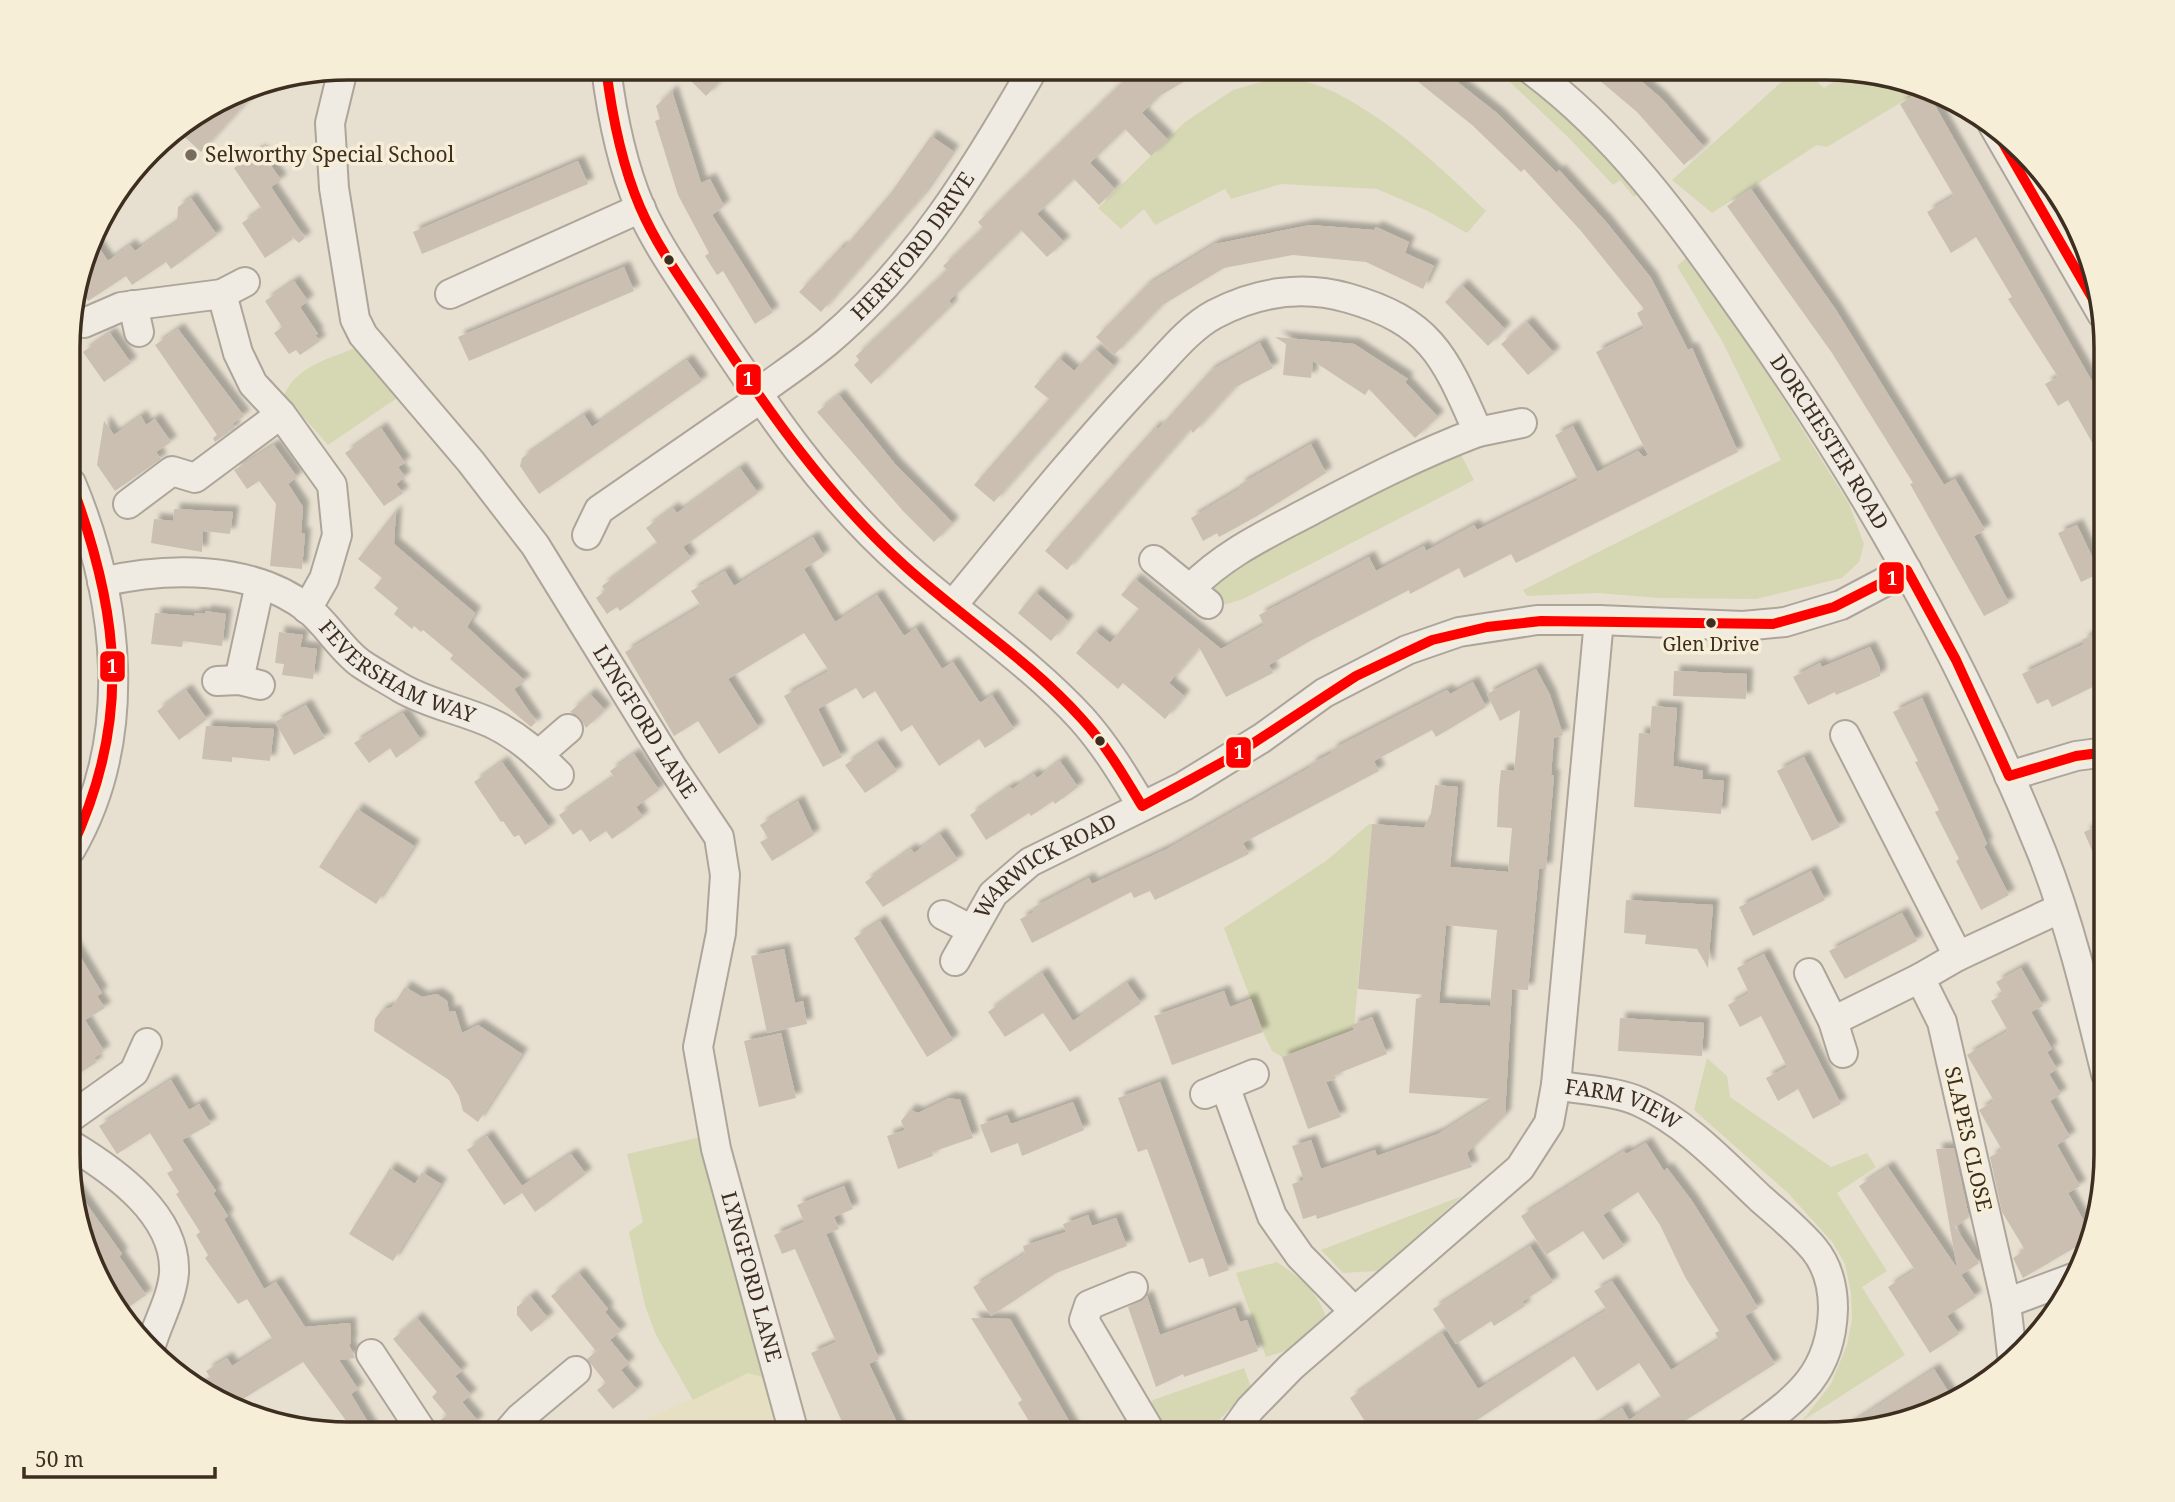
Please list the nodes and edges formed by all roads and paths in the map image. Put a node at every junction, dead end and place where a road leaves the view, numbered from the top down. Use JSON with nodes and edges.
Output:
{"nodes":[{"id":1,"x":340,"y":80,"type":"edge"},
{"id":2,"x":608,"y":80,"type":"edge"},
{"id":3,"x":1027,"y":80,"type":"edge"},
{"id":4,"x":1545,"y":80,"type":"edge"},
{"id":5,"x":2009,"y":153,"type":"edge"},
{"id":6,"x":640,"y":208,"type":"junction"},
{"id":7,"x":2087,"y":288,"type":"edge"},
{"id":8,"x":450,"y":294,"type":"dead end"},
{"id":9,"x":84,"y":323,"type":"dead end"},
{"id":10,"x":759,"y":396,"type":"junction"},
{"id":11,"x":281,"y":414,"type":"junction"},
{"id":12,"x":1522,"y":423,"type":"dead end"},
{"id":13,"x":1478,"y":432,"type":"junction"},
{"id":14,"x":128,"y":504,"type":"dead end"},
{"id":15,"x":80,"y":512,"type":"edge"},
{"id":16,"x":587,"y":535,"type":"dead end"},
{"id":17,"x":1154,"y":560,"type":"dead end"},
{"id":18,"x":1907,"y":570,"type":"junction"},
{"id":19,"x":102,"y":582,"type":"junction"},
{"id":20,"x":260,"y":584,"type":"junction"},
{"id":21,"x":952,"y":606,"type":"junction"},
{"id":22,"x":307,"y":608,"type":"junction"},
{"id":23,"x":1599,"y":620,"type":"junction"},
{"id":24,"x":239,"y":682,"type":"dead end"},
{"id":25,"x":568,"y":729,"type":"dead end"},
{"id":26,"x":1845,"y":735,"type":"dead end"},
{"id":27,"x":2094,"y":754,"type":"edge"},
{"id":28,"x":538,"y":755,"type":"junction"},
{"id":29,"x":559,"y":775,"type":"dead end"},
{"id":30,"x":2010,"y":776,"type":"junction"},
{"id":31,"x":1142,"y":806,"type":"junction"},
{"id":32,"x":80,"y":828,"type":"edge"},
{"id":33,"x":2062,"y":908,"type":"junction"},
{"id":34,"x":943,"y":915,"type":"dead end"},
{"id":35,"x":972,"y":930,"type":"junction"},
{"id":36,"x":1958,"y":956,"type":"junction"},
{"id":37,"x":955,"y":961,"type":"dead end"},
{"id":38,"x":1809,"y":973,"type":"dead end"},
{"id":39,"x":1920,"y":978,"type":"junction"},
{"id":40,"x":2094,"y":1002,"type":"edge"},
{"id":41,"x":1833,"y":1021,"type":"junction"},
{"id":42,"x":147,"y":1043,"type":"dead end"},
{"id":43,"x":1843,"y":1053,"type":"dead end"},
{"id":44,"x":1254,"y":1074,"type":"dead end"},
{"id":45,"x":1556,"y":1085,"type":"junction"},
{"id":46,"x":80,"y":1111,"type":"edge"},
{"id":47,"x":80,"y":1154,"type":"edge"},
{"id":48,"x":2062,"y":1282,"type":"edge"},
{"id":49,"x":1133,"y":1287,"type":"dead end"},
{"id":50,"x":2006,"y":1303,"type":"junction"},
{"id":51,"x":1353,"y":1310,"type":"junction"},
{"id":52,"x":154,"y":1337,"type":"edge"},
{"id":53,"x":2011,"y":1347,"type":"edge"},
{"id":54,"x":372,"y":1354,"type":"dead end"},
{"id":55,"x":576,"y":1371,"type":"dead end"},
{"id":56,"x":416,"y":1422,"type":"edge"},
{"id":57,"x":517,"y":1422,"type":"edge"},
{"id":58,"x":791,"y":1422,"type":"edge"},
{"id":59,"x":1144,"y":1422,"type":"edge"},
{"id":60,"x":1240,"y":1422,"type":"edge"},
{"id":61,"x":1764,"y":1422,"type":"edge"}],
"edges":[{"from":1,"to":58,"type":"street","name":"LYNGFORD LANE"},
{"from":2,"to":6,"type":"street"},
{"from":3,"to":10,"type":"street","name":"HEREFORD DRIVE"},
{"from":4,"to":18,"type":"street","name":"DORCHESTER ROAD"},
{"from":5,"to":7,"type":"street"},
{"from":6,"to":8,"type":"street"},
{"from":6,"to":10,"type":"street"},
{"from":9,"to":11,"type":"street"},
{"from":10,"to":16,"type":"street","name":"HEREFORD DRIVE"},
{"from":10,"to":21,"type":"street"},
{"from":11,"to":14,"type":"street"},
{"from":11,"to":22,"type":"street"},
{"from":12,"to":13,"type":"street"},
{"from":13,"to":17,"type":"street"},
{"from":13,"to":21,"type":"street"},
{"from":15,"to":19,"type":"street"},
{"from":18,"to":23,"type":"street","name":"WARWICK ROAD"},
{"from":18,"to":30,"type":"street","name":"DORCHESTER ROAD"},
{"from":19,"to":20,"type":"street","name":"FEVERSHAM WAY"},
{"from":19,"to":32,"type":"street"},
{"from":20,"to":22,"type":"street","name":"FEVERSHAM WAY"},
{"from":20,"to":24,"type":"street"},
{"from":21,"to":31,"type":"street"},
{"from":22,"to":28,"type":"street","name":"FEVERSHAM WAY"},
{"from":23,"to":31,"type":"street","name":"WARWICK ROAD"},
{"from":23,"to":45,"type":"street"},
{"from":25,"to":28,"type":"street"},
{"from":26,"to":36,"type":"street"},
{"from":27,"to":30,"type":"street"},
{"from":28,"to":29,"type":"street","name":"FEVERSHAM WAY"},
{"from":30,"to":33,"type":"street","name":"DORCHESTER ROAD"},
{"from":31,"to":35,"type":"street","name":"WARWICK ROAD"},
{"from":33,"to":36,"type":"street"},
{"from":33,"to":40,"type":"street","name":"DORCHESTER ROAD"},
{"from":34,"to":35,"type":"street","name":"WARWICK ROAD"},
{"from":35,"to":37,"type":"street","name":"WARWICK ROAD"},
{"from":36,"to":39,"type":"street"},
{"from":38,"to":41,"type":"street"},
{"from":39,"to":41,"type":"street"},
{"from":39,"to":50,"type":"street","name":"SLAPES CLOSE"},
{"from":41,"to":43,"type":"street"},
{"from":42,"to":46,"type":"street"},
{"from":44,"to":51,"type":"street"},
{"from":45,"to":51,"type":"street","name":"FARM VIEW"},
{"from":45,"to":61,"type":"street","name":"FARM VIEW"},
{"from":47,"to":52,"type":"street"},
{"from":48,"to":50,"type":"street"},
{"from":49,"to":59,"type":"street"},
{"from":50,"to":53,"type":"street","name":"SLAPES CLOSE"},
{"from":51,"to":60,"type":"street","name":"FARM VIEW"},
{"from":54,"to":56,"type":"street"},
{"from":55,"to":57,"type":"street"}]}
